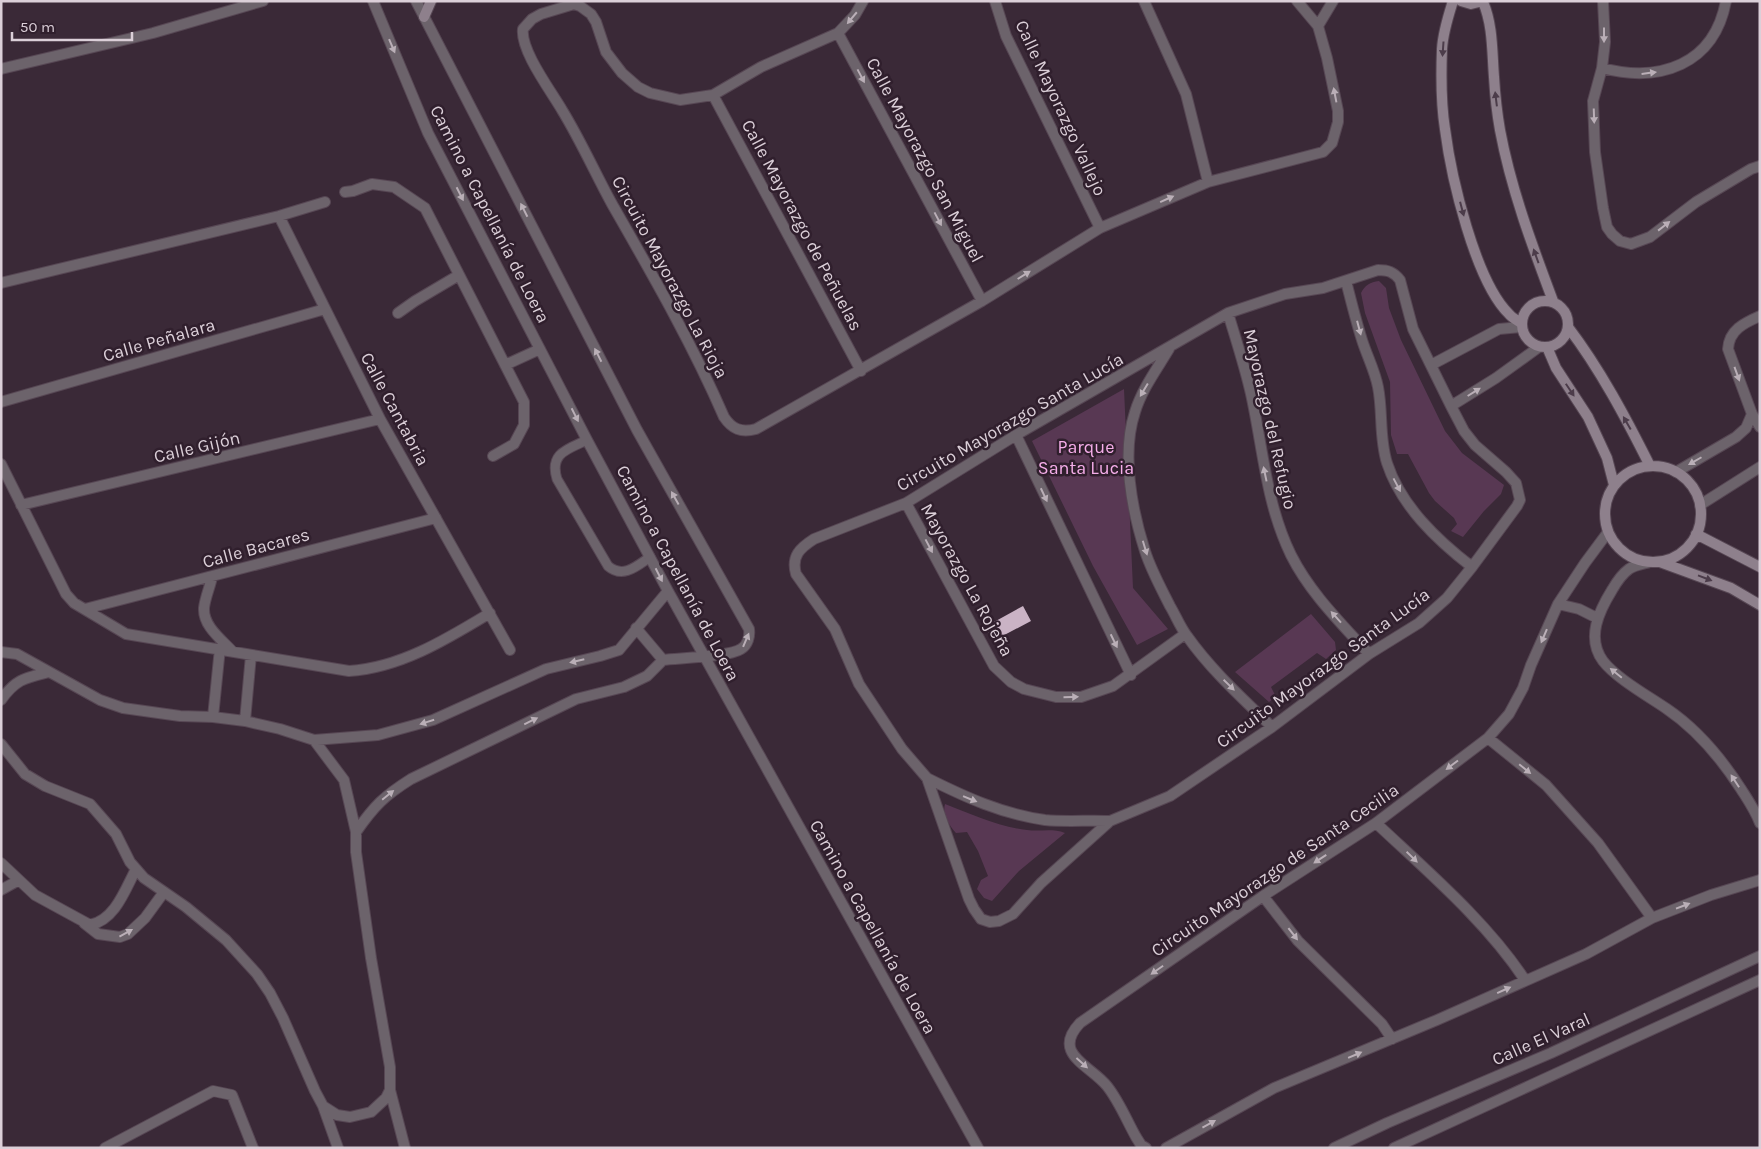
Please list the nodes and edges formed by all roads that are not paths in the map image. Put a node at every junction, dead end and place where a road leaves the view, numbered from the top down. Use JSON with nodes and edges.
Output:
{"nodes":[{"id":1,"x":263,"y":1,"type":"edge"},
{"id":2,"x":373,"y":1,"type":"edge"},
{"id":3,"x":416,"y":1,"type":"edge"},
{"id":4,"x":431,"y":1,"type":"edge"},
{"id":5,"x":863,"y":1,"type":"edge"},
{"id":6,"x":995,"y":1,"type":"edge"},
{"id":7,"x":1144,"y":1,"type":"edge"},
{"id":8,"x":1296,"y":1,"type":"edge"},
{"id":9,"x":1333,"y":1,"type":"edge"},
{"id":10,"x":1453,"y":1,"type":"edge"},
{"id":11,"x":1461,"y":1,"type":"edge"},
{"id":12,"x":1603,"y":1,"type":"edge"},
{"id":13,"x":1726,"y":1,"type":"edge"},
{"id":14,"x":1483,"y":2,"type":"edge"},
{"id":15,"x":424,"y":18,"type":"junction"},
{"id":16,"x":1318,"y":26,"type":"junction"},
{"id":17,"x":838,"y":34,"type":"junction"},
{"id":18,"x":1602,"y":68,"type":"junction"},
{"id":19,"x":1,"y":69,"type":"edge"},
{"id":20,"x":714,"y":95,"type":"junction"},
{"id":21,"x":1760,"y":166,"type":"edge"},
{"id":22,"x":1208,"y":182,"type":"junction"},
{"id":23,"x":344,"y":192,"type":"dead end"},
{"id":24,"x":325,"y":202,"type":"dead end"},
{"id":25,"x":279,"y":216,"type":"junction"},
{"id":26,"x":1100,"y":228,"type":"junction"},
{"id":27,"x":459,"y":275,"type":"junction"},
{"id":28,"x":1346,"y":282,"type":"junction"},
{"id":29,"x":1,"y":283,"type":"edge"},
{"id":30,"x":982,"y":301,"type":"junction"},
{"id":31,"x":1553,"y":302,"type":"junction"},
{"id":32,"x":325,"y":309,"type":"junction"},
{"id":33,"x":1228,"y":313,"type":"junction"},
{"id":34,"x":398,"y":314,"type":"dead end"},
{"id":35,"x":1760,"y":316,"type":"edge"},
{"id":36,"x":1521,"y":325,"type":"junction"},
{"id":37,"x":1568,"y":326,"type":"junction"},
{"id":38,"x":1543,"y":347,"type":"junction"},
{"id":39,"x":1169,"y":348,"type":"junction"},
{"id":40,"x":540,"y":349,"type":"junction"},
{"id":41,"x":505,"y":365,"type":"junction"},
{"id":42,"x":1431,"y":365,"type":"junction"},
{"id":43,"x":861,"y":371,"type":"junction"},
{"id":44,"x":1,"y":402,"type":"edge"},
{"id":45,"x":1451,"y":406,"type":"junction"},
{"id":46,"x":1752,"y":414,"type":"junction"},
{"id":47,"x":380,"y":419,"type":"junction"},
{"id":48,"x":1760,"y":427,"type":"edge"},
{"id":49,"x":1016,"y":435,"type":"junction"},
{"id":50,"x":588,"y":440,"type":"junction"},
{"id":51,"x":492,"y":456,"type":"dead end"},
{"id":52,"x":1,"y":464,"type":"edge"},
{"id":53,"x":1650,"y":466,"type":"junction"},
{"id":54,"x":1760,"y":467,"type":"edge"},
{"id":55,"x":1676,"y":472,"type":"junction"},
{"id":56,"x":1614,"y":485,"type":"junction"},
{"id":57,"x":906,"y":503,"type":"junction"},
{"id":58,"x":21,"y":505,"type":"junction"},
{"id":59,"x":1700,"y":505,"type":"junction"},
{"id":60,"x":436,"y":518,"type":"junction"},
{"id":61,"x":1608,"y":532,"type":"junction"},
{"id":62,"x":1696,"y":534,"type":"junction"},
{"id":63,"x":650,"y":557,"type":"junction"},
{"id":64,"x":1655,"y":562,"type":"junction"},
{"id":65,"x":1472,"y":567,"type":"junction"},
{"id":66,"x":1760,"y":567,"type":"edge"},
{"id":67,"x":212,"y":576,"type":"junction"},
{"id":68,"x":668,"y":591,"type":"junction"},
{"id":69,"x":1558,"y":604,"type":"junction"},
{"id":70,"x":1760,"y":605,"type":"edge"},
{"id":71,"x":86,"y":609,"type":"junction"},
{"id":72,"x":490,"y":613,"type":"junction"},
{"id":73,"x":1597,"y":618,"type":"junction"},
{"id":74,"x":636,"y":628,"type":"junction"},
{"id":75,"x":1185,"y":634,"type":"junction"},
{"id":76,"x":220,"y":648,"type":"junction"},
{"id":77,"x":510,"y":650,"type":"dead end"},
{"id":78,"x":232,"y":651,"type":"junction"},
{"id":79,"x":1,"y":652,"type":"edge"},
{"id":80,"x":251,"y":654,"type":"junction"},
{"id":81,"x":1369,"y":654,"type":"junction"},
{"id":82,"x":704,"y":657,"type":"junction"},
{"id":83,"x":663,"y":660,"type":"junction"},
{"id":84,"x":49,"y":672,"type":"junction"},
{"id":85,"x":1131,"y":675,"type":"junction"},
{"id":86,"x":1,"y":700,"type":"edge"},
{"id":87,"x":213,"y":717,"type":"junction"},
{"id":88,"x":244,"y":721,"type":"junction"},
{"id":89,"x":1272,"y":727,"type":"junction"},
{"id":90,"x":1488,"y":738,"type":"junction"},
{"id":91,"x":314,"y":740,"type":"junction"},
{"id":92,"x":1,"y":744,"type":"edge"},
{"id":93,"x":927,"y":778,"type":"junction"},
{"id":94,"x":1110,"y":821,"type":"junction"},
{"id":95,"x":1760,"y":822,"type":"edge"},
{"id":96,"x":1376,"y":823,"type":"junction"},
{"id":97,"x":356,"y":832,"type":"junction"},
{"id":98,"x":1,"y":863,"type":"edge"},
{"id":99,"x":136,"y":869,"type":"junction"},
{"id":100,"x":18,"y":880,"type":"junction"},
{"id":101,"x":1760,"y":880,"type":"edge"},
{"id":102,"x":1,"y":890,"type":"edge"},
{"id":103,"x":164,"y":892,"type":"junction"},
{"id":104,"x":1263,"y":896,"type":"junction"},
{"id":105,"x":1652,"y":918,"type":"junction"},
{"id":106,"x":83,"y":922,"type":"junction"},
{"id":107,"x":1760,"y":956,"type":"edge"},
{"id":108,"x":1525,"y":980,"type":"junction"},
{"id":109,"x":1760,"y":980,"type":"edge"},
{"id":110,"x":1392,"y":1039,"type":"junction"},
{"id":111,"x":390,"y":1090,"type":"junction"},
{"id":112,"x":323,"y":1106,"type":"junction"},
{"id":113,"x":105,"y":1148,"type":"edge"},
{"id":114,"x":253,"y":1148,"type":"edge"},
{"id":115,"x":338,"y":1148,"type":"edge"},
{"id":116,"x":405,"y":1148,"type":"edge"},
{"id":117,"x":978,"y":1148,"type":"edge"},
{"id":118,"x":1146,"y":1148,"type":"edge"},
{"id":119,"x":1166,"y":1148,"type":"edge"},
{"id":120,"x":1334,"y":1148,"type":"edge"},
{"id":121,"x":1394,"y":1148,"type":"edge"}],
"edges":[{"from":1,"to":19,"type":"street"},
{"from":2,"to":40,"type":"street","name":"Camino a Capellanía de Loera","one_way":true},
{"from":3,"to":15,"type":"street"},
{"from":4,"to":15,"type":"street"},
{"from":5,"to":17,"type":"street","name":"Circuito Mayorazgo La Rioja","one_way":true},
{"from":6,"to":26,"type":"street","name":"Calle Mayorazgo Vallejo"},
{"from":7,"to":22,"type":"street"},
{"from":8,"to":16,"type":"street","name":"Circuito Mayorazgo La Rioja"},
{"from":9,"to":16,"type":"street"},
{"from":10,"to":36,"type":"street","one_way":true},
{"from":11,"to":14,"type":"street"},
{"from":12,"to":18,"type":"street","one_way":true},
{"from":18,"to":13,"type":"street","one_way":true},
{"from":31,"to":14,"type":"street","one_way":true},
{"from":82,"to":15,"type":"street","one_way":true},
{"from":22,"to":16,"type":"street","name":"Circuito Mayorazgo La Rioja","one_way":true},
{"from":17,"to":20,"type":"street","name":"Circuito Mayorazgo La Rioja"},
{"from":17,"to":30,"type":"street","name":"Calle Mayorazgo San Miguel","one_way":true},
{"from":18,"to":21,"type":"street","one_way":true},
{"from":20,"to":43,"type":"street","name":"Calle Mayorazgo de Peñuelas"},
{"from":20,"to":43,"type":"street","name":"Circuito Mayorazgo La Rioja"},
{"from":26,"to":22,"type":"street","name":"Circuito Mayorazgo La Rioja","one_way":true},
{"from":23,"to":27,"type":"street"},
{"from":24,"to":25,"type":"street"},
{"from":25,"to":29,"type":"street"},
{"from":25,"to":32,"type":"street","name":"Calle Cantabria"},
{"from":30,"to":26,"type":"street","name":"Circuito Mayorazgo La Rioja","one_way":true},
{"from":27,"to":34,"type":"street"},
{"from":27,"to":41,"type":"street"},
{"from":28,"to":33,"type":"street","name":"Circuito Mayorazgo Santa Lucía"},
{"from":28,"to":42,"type":"street","name":"Circuito Mayorazgo Santa Lucía"},
{"from":28,"to":65,"type":"street","one_way":true},
{"from":30,"to":43,"type":"street","name":"Circuito Mayorazgo La Rioja"},
{"from":31,"to":36,"type":"street"},
{"from":31,"to":37,"type":"street"},
{"from":32,"to":44,"type":"street","name":"Calle Peñalara"},
{"from":32,"to":47,"type":"street","name":"Calle Cantabria"},
{"from":33,"to":39,"type":"street","name":"Circuito Mayorazgo Santa Lucía"},
{"from":81,"to":33,"type":"street","name":"Mayorazgo del Refugio","one_way":true},
{"from":35,"to":46,"type":"street","one_way":true},
{"from":36,"to":38,"type":"street"},
{"from":36,"to":42,"type":"street"},
{"from":37,"to":38,"type":"street"},
{"from":53,"to":37,"type":"street","one_way":true},
{"from":45,"to":38,"type":"street","one_way":true},
{"from":38,"to":56,"type":"street","one_way":true},
{"from":39,"to":49,"type":"street","name":"Circuito Mayorazgo Santa Lucía"},
{"from":39,"to":75,"type":"street","one_way":true},
{"from":40,"to":41,"type":"street"},
{"from":40,"to":50,"type":"street","name":"Camino a Capellanía de Loera","one_way":true},
{"from":41,"to":51,"type":"street"},
{"from":42,"to":45,"type":"street","name":"Circuito Mayorazgo Santa Lucía"},
{"from":45,"to":65,"type":"street","name":"Circuito Mayorazgo Santa Lucía"},
{"from":46,"to":48,"type":"street"},
{"from":46,"to":55,"type":"street","one_way":true},
{"from":47,"to":58,"type":"street","name":"Calle Gijón"},
{"from":47,"to":60,"type":"street","name":"Calle Cantabria"},
{"from":49,"to":57,"type":"street","name":"Circuito Mayorazgo Santa Lucía"},
{"from":49,"to":85,"type":"street","one_way":true},
{"from":50,"to":63,"type":"street","name":"Camino a Capellanía de Loera"},
{"from":50,"to":63,"type":"lane"},
{"from":52,"to":58,"type":"street"},
{"from":53,"to":55,"type":"street"},
{"from":53,"to":56,"type":"street"},
{"from":54,"to":59,"type":"street"},
{"from":55,"to":59,"type":"street"},
{"from":56,"to":61,"type":"street"},
{"from":57,"to":85,"type":"street","name":"Mayorazgo La Rojeña","one_way":true},
{"from":57,"to":93,"type":"street","name":"Circuito Mayorazgo Santa Lucía"},
{"from":58,"to":71,"type":"street"},
{"from":59,"to":62,"type":"street"},
{"from":60,"to":67,"type":"street","name":"Calle Bacares"},
{"from":60,"to":72,"type":"street","name":"Calle Cantabria"},
{"from":61,"to":64,"type":"street"},
{"from":61,"to":69,"type":"street","name":"Circuito Mayorazgo de Santa Cecilia"},
{"from":62,"to":64,"type":"street"},
{"from":62,"to":66,"type":"street"},
{"from":63,"to":68,"type":"street","name":"Camino a Capellanía de Loera","one_way":true},
{"from":64,"to":70,"type":"street","one_way":true},
{"from":64,"to":73,"type":"street"},
{"from":65,"to":81,"type":"street","name":"Circuito Mayorazgo Santa Lucía"},
{"from":67,"to":71,"type":"street","name":"Calle Bacares"},
{"from":67,"to":78,"type":"street"},
{"from":68,"to":74,"type":"street"},
{"from":68,"to":82,"type":"street","name":"Camino a Capellanía de Loera"},
{"from":69,"to":73,"type":"street"},
{"from":69,"to":90,"type":"street","name":"Circuito Mayorazgo de Santa Cecilia","one_way":true},
{"from":71,"to":76,"type":"street"},
{"from":72,"to":77,"type":"street","name":"Calle Cantabria"},
{"from":72,"to":80,"type":"street"},
{"from":95,"to":73,"type":"street","one_way":true},
{"from":74,"to":83,"type":"street"},
{"from":74,"to":91,"type":"street","one_way":true},
{"from":75,"to":85,"type":"street","name":"Mayorazgo La Rojeña"},
{"from":75,"to":89,"type":"street","one_way":true},
{"from":76,"to":78,"type":"street"},
{"from":76,"to":87,"type":"street"},
{"from":78,"to":80,"type":"street"},
{"from":79,"to":84,"type":"street"},
{"from":80,"to":88,"type":"street"},
{"from":81,"to":89,"type":"street","name":"Circuito Mayorazgo Santa Lucía"},
{"from":82,"to":83,"type":"street"},
{"from":82,"to":117,"type":"street","name":"Camino a Capellanía de Loera"},
{"from":97,"to":83,"type":"street","one_way":true},
{"from":84,"to":86,"type":"street"},
{"from":84,"to":87,"type":"street"},
{"from":87,"to":88,"type":"street"},
{"from":88,"to":91,"type":"street"},
{"from":89,"to":94,"type":"street","name":"Circuito Mayorazgo Santa Lucía"},
{"from":90,"to":96,"type":"street","name":"Circuito Mayorazgo de Santa Cecilia","one_way":true},
{"from":90,"to":105,"type":"street","one_way":true},
{"from":91,"to":97,"type":"street"},
{"from":92,"to":99,"type":"street"},
{"from":93,"to":94,"type":"street","name":"Circuito Mayorazgo Santa Lucía","one_way":true},
{"from":93,"to":94,"type":"street","name":"Circuito Mayorazgo Santa Lucía"},
{"from":96,"to":104,"type":"street","name":"Circuito Mayorazgo de Santa Cecilia","one_way":true},
{"from":96,"to":108,"type":"street","one_way":true},
{"from":97,"to":111,"type":"street"},
{"from":98,"to":100,"type":"street"},
{"from":99,"to":103,"type":"street"},
{"from":99,"to":106,"type":"street"},
{"from":100,"to":102,"type":"street"},
{"from":100,"to":106,"type":"street"},
{"from":105,"to":101,"type":"street","one_way":true},
{"from":106,"to":103,"type":"street","one_way":true},
{"from":103,"to":112,"type":"street"},
{"from":104,"to":110,"type":"street","one_way":true},
{"from":104,"to":118,"type":"street","name":"Circuito Mayorazgo de Santa Cecilia","one_way":true},
{"from":105,"to":108,"type":"street"},
{"from":107,"to":120,"type":"street","name":"Calle El Varal"},
{"from":110,"to":108,"type":"street","one_way":true},
{"from":109,"to":121,"type":"street"},
{"from":119,"to":110,"type":"street","one_way":true},
{"from":111,"to":112,"type":"street"},
{"from":111,"to":116,"type":"street"},
{"from":112,"to":115,"type":"street"},
{"from":113,"to":114,"type":"street"}]}
